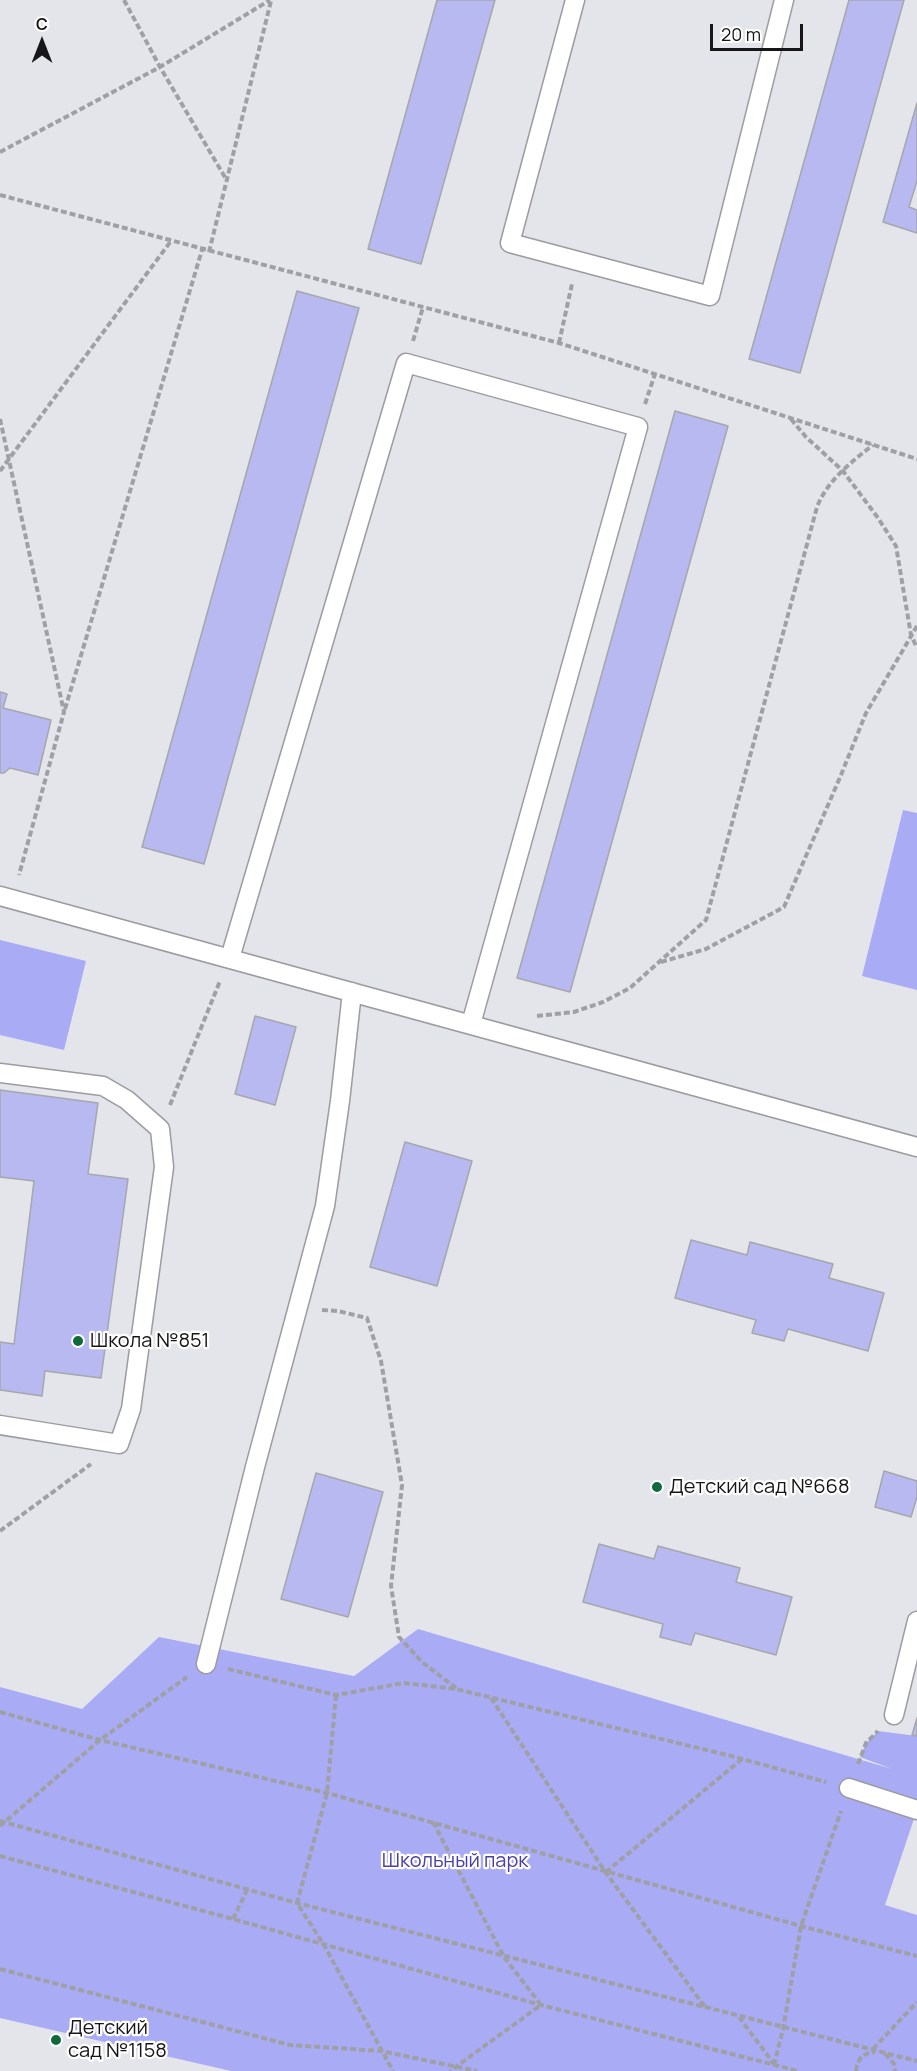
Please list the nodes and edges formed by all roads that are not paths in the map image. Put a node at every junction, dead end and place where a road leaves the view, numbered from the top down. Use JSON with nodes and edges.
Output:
{"nodes":[{"id":1,"x":575,"y":0,"type":"edge"},
{"id":2,"x":784,"y":0,"type":"edge"},
{"id":3,"x":6,"y":898,"type":"edge"},
{"id":4,"x":230,"y":958,"type":"junction"},
{"id":5,"x":352,"y":992,"type":"junction"},
{"id":6,"x":471,"y":1024,"type":"junction"},
{"id":7,"x":0,"y":1073,"type":"edge"},
{"id":8,"x":917,"y":1146,"type":"edge"},
{"id":9,"x":0,"y":1425,"type":"edge"},
{"id":10,"x":917,"y":1621,"type":"edge"},
{"id":11,"x":206,"y":1664,"type":"road end"},
{"id":12,"x":894,"y":1715,"type":"road end"},
{"id":13,"x":849,"y":1788,"type":"road end"},
{"id":14,"x":917,"y":1810,"type":"edge"}],
"edges":[{"from":1,"to":2,"type":"lane"},
{"from":3,"to":4,"type":"lane"},
{"from":4,"to":5,"type":"lane"},
{"from":4,"to":6,"type":"lane"},
{"from":5,"to":6,"type":"lane"},
{"from":5,"to":11,"type":"lane"},
{"from":6,"to":8,"type":"lane"},
{"from":7,"to":9,"type":"lane"},
{"from":10,"to":12,"type":"lane"},
{"from":13,"to":14,"type":"lane"}]}
